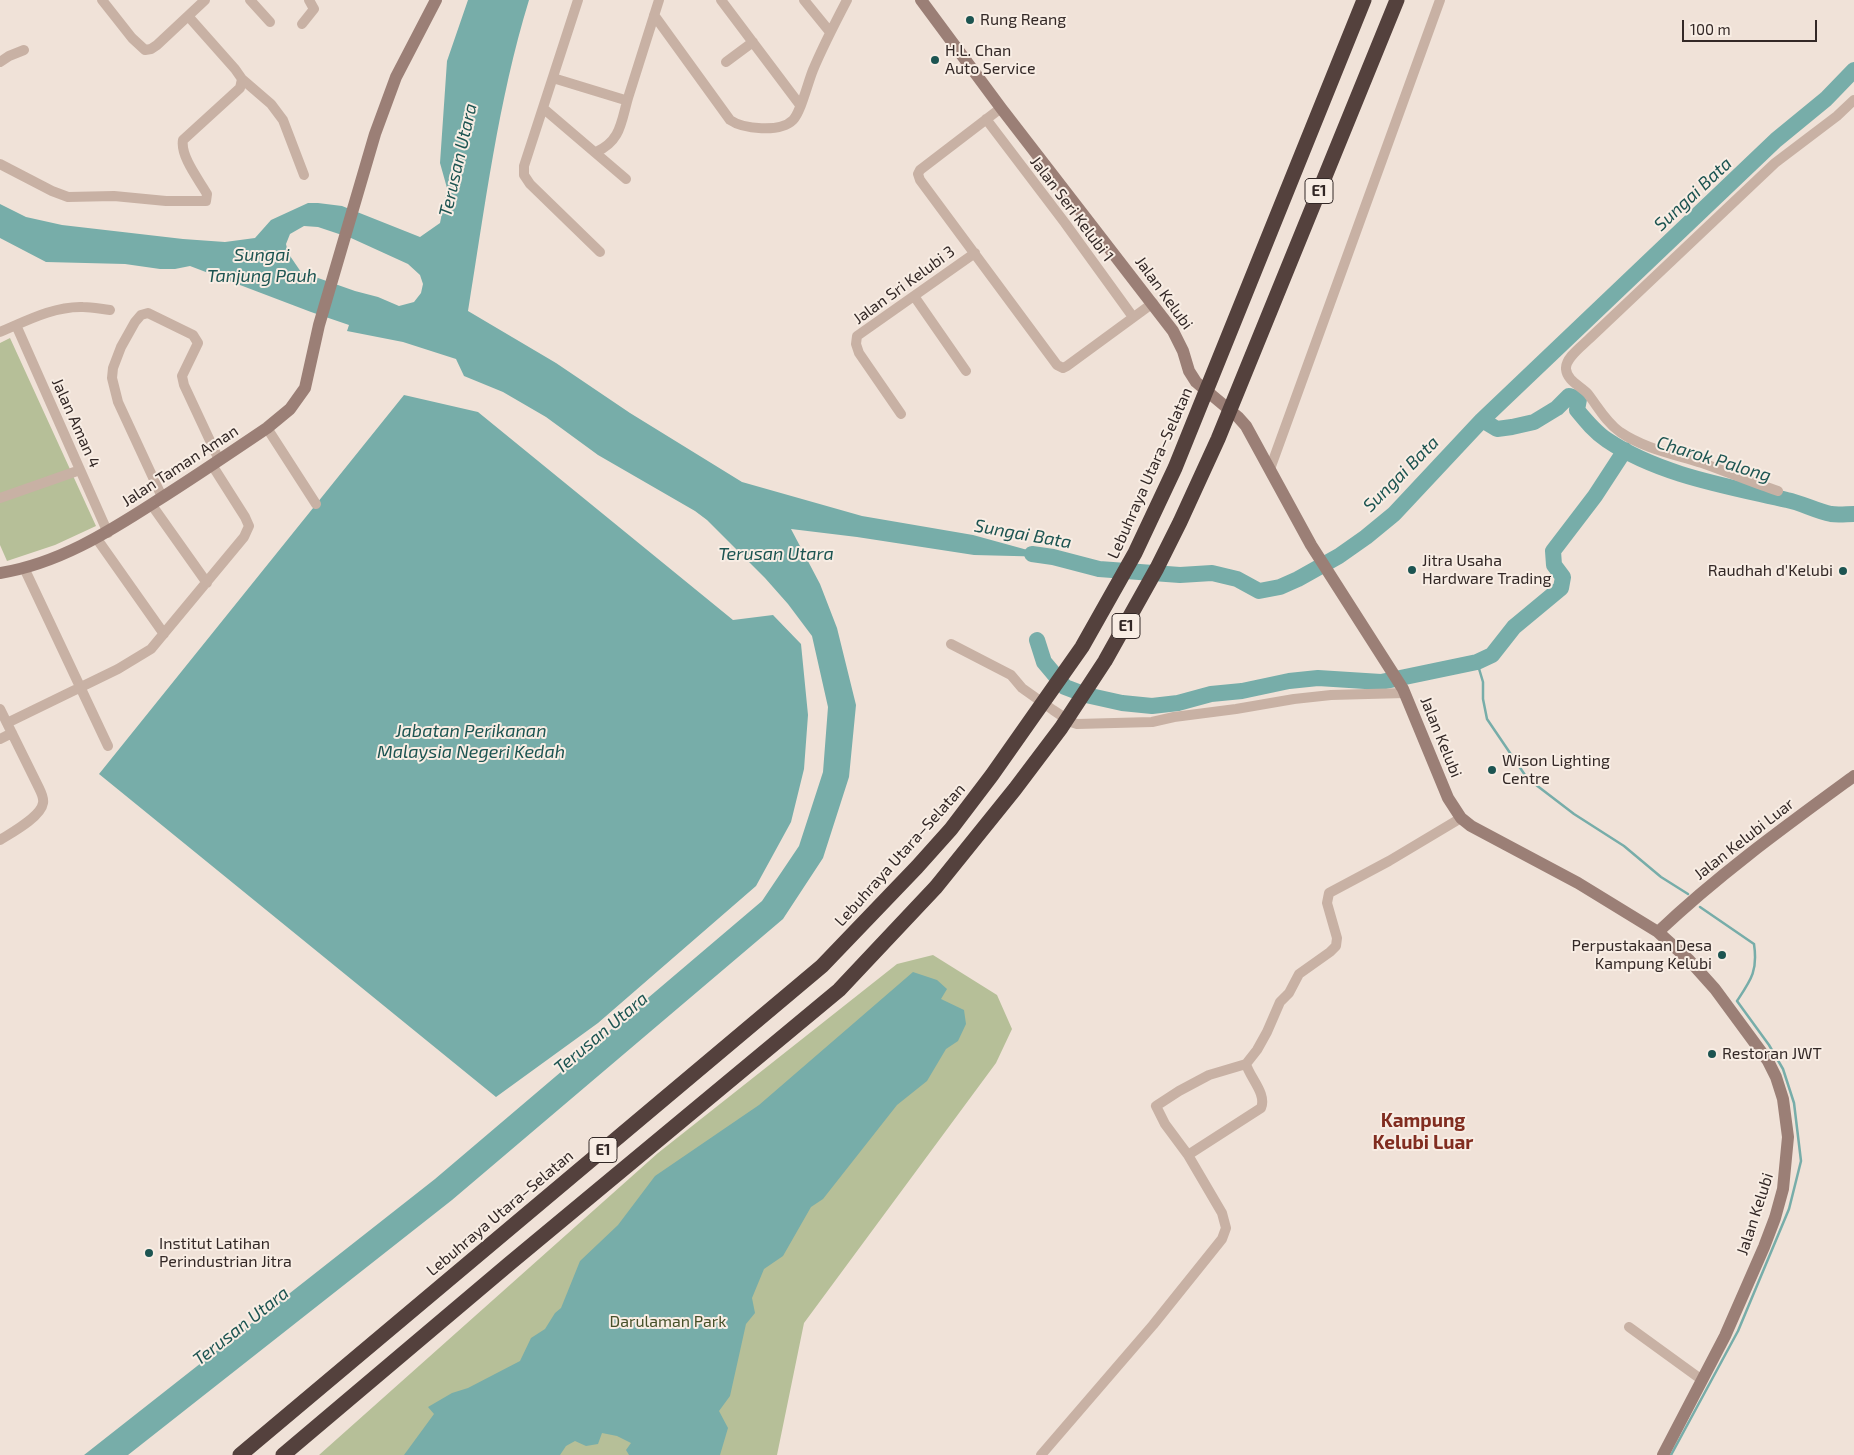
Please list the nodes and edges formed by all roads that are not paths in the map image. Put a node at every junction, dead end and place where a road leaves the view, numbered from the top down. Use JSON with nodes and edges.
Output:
{"nodes":[{"id":1,"x":102,"y":0,"type":"edge"},
{"id":2,"x":205,"y":0,"type":"edge"},
{"id":3,"x":250,"y":0,"type":"edge"},
{"id":4,"x":309,"y":0,"type":"edge"},
{"id":5,"x":436,"y":0,"type":"edge"},
{"id":6,"x":578,"y":0,"type":"edge"},
{"id":7,"x":721,"y":0,"type":"edge"},
{"id":8,"x":804,"y":0,"type":"edge"},
{"id":9,"x":848,"y":0,"type":"edge"},
{"id":10,"x":921,"y":0,"type":"edge"},
{"id":11,"x":1364,"y":0,"type":"edge"},
{"id":12,"x":1396,"y":0,"type":"edge"},
{"id":13,"x":1440,"y":0,"type":"edge"},
{"id":14,"x":656,"y":1,"type":"edge"},
{"id":15,"x":654,"y":15,"type":"junction"},
{"id":16,"x":188,"y":16,"type":"junction"},
{"id":17,"x":270,"y":22,"type":"dead end"},
{"id":18,"x":302,"y":24,"type":"dead end"},
{"id":19,"x":830,"y":32,"type":"junction"},
{"id":20,"x":753,"y":42,"type":"junction"},
{"id":21,"x":24,"y":50,"type":"dead end"},
{"id":22,"x":0,"y":62,"type":"edge"},
{"id":23,"x":726,"y":62,"type":"dead end"},
{"id":24,"x":553,"y":78,"type":"junction"},
{"id":25,"x":242,"y":79,"type":"junction"},
{"id":26,"x":628,"y":98,"type":"junction"},
{"id":27,"x":1854,"y":100,"type":"edge"},
{"id":28,"x":800,"y":105,"type":"junction"},
{"id":29,"x":1001,"y":108,"type":"junction"},
{"id":30,"x":544,"y":109,"type":"junction"},
{"id":31,"x":986,"y":119,"type":"junction"},
{"id":32,"x":596,"y":152,"type":"junction"},
{"id":33,"x":0,"y":164,"type":"edge"},
{"id":34,"x":304,"y":175,"type":"dead end"},
{"id":35,"x":626,"y":179,"type":"dead end"},
{"id":36,"x":600,"y":252,"type":"dead end"},
{"id":37,"x":974,"y":253,"type":"junction"},
{"id":38,"x":914,"y":296,"type":"junction"},
{"id":39,"x":1153,"y":303,"type":"junction"},
{"id":40,"x":110,"y":310,"type":"dead end"},
{"id":41,"x":1133,"y":317,"type":"junction"},
{"id":42,"x":16,"y":326,"type":"junction"},
{"id":43,"x":0,"y":332,"type":"edge"},
{"id":44,"x":966,"y":372,"type":"dead end"},
{"id":45,"x":901,"y":414,"type":"dead end"},
{"id":46,"x":267,"y":428,"type":"junction"},
{"id":47,"x":215,"y":463,"type":"junction"},
{"id":48,"x":1270,"y":469,"type":"junction"},
{"id":49,"x":80,"y":470,"type":"junction"},
{"id":50,"x":1778,"y":491,"type":"dead end"},
{"id":51,"x":0,"y":498,"type":"edge"},
{"id":52,"x":157,"y":501,"type":"junction"},
{"id":53,"x":316,"y":504,"type":"dead end"},
{"id":54,"x":102,"y":536,"type":"junction"},
{"id":55,"x":25,"y":570,"type":"junction"},
{"id":56,"x":0,"y":573,"type":"edge"},
{"id":57,"x":206,"y":583,"type":"junction"},
{"id":58,"x":164,"y":634,"type":"junction"},
{"id":59,"x":951,"y":644,"type":"dead end"},
{"id":60,"x":80,"y":687,"type":"junction"},
{"id":61,"x":1404,"y":691,"type":"junction"},
{"id":62,"x":0,"y":709,"type":"edge"},
{"id":63,"x":7,"y":723,"type":"junction"},
{"id":64,"x":12,"y":733,"type":"junction"},
{"id":65,"x":0,"y":738,"type":"edge"},
{"id":66,"x":108,"y":746,"type":"dead end"},
{"id":67,"x":1854,"y":776,"type":"edge"},
{"id":68,"x":1461,"y":818,"type":"junction"},
{"id":69,"x":0,"y":840,"type":"edge"},
{"id":70,"x":1658,"y":932,"type":"junction"},
{"id":71,"x":1246,"y":1064,"type":"junction"},
{"id":72,"x":1188,"y":1155,"type":"junction"},
{"id":73,"x":1630,"y":1327,"type":"dead end"},
{"id":74,"x":1702,"y":1380,"type":"junction"},
{"id":75,"x":240,"y":1455,"type":"edge"},
{"id":76,"x":283,"y":1455,"type":"edge"},
{"id":77,"x":1041,"y":1455,"type":"edge"},
{"id":78,"x":1663,"y":1455,"type":"edge"}],
"edges":[{"from":1,"to":16,"type":"street"},
{"from":2,"to":16,"type":"street"},
{"from":3,"to":17,"type":"street"},
{"from":4,"to":18,"type":"street"},
{"from":5,"to":46,"type":"main road","name":"Jalan Taman Aman"},
{"from":6,"to":24,"type":"street"},
{"from":7,"to":20,"type":"street"},
{"from":8,"to":19,"type":"street"},
{"from":9,"to":19,"type":"street"},
{"from":10,"to":29,"type":"main road","name":"Jalan Kelubi"},
{"from":11,"to":75,"type":"highway","name":"Lebuhraya Utara–Selatan","number":"E1"},
{"from":12,"to":76,"type":"highway","number":"E1"},
{"from":13,"to":48,"type":"street"},
{"from":14,"to":15,"type":"street"},
{"from":15,"to":26,"type":"street"},
{"from":15,"to":28,"type":"street"},
{"from":16,"to":25,"type":"street"},
{"from":19,"to":28,"type":"street"},
{"from":20,"to":23,"type":"street"},
{"from":20,"to":28,"type":"street"},
{"from":21,"to":22,"type":"street"},
{"from":24,"to":26,"type":"street"},
{"from":24,"to":30,"type":"street"},
{"from":25,"to":33,"type":"street"},
{"from":25,"to":34,"type":"street"},
{"from":26,"to":32,"type":"street"},
{"from":27,"to":50,"type":"street"},
{"from":29,"to":31,"type":"street","name":"Jalan Sri Kelubi 3"},
{"from":29,"to":39,"type":"main road","name":"Jalan Kelubi"},
{"from":30,"to":32,"type":"street"},
{"from":30,"to":36,"type":"street"},
{"from":31,"to":37,"type":"street","name":"Jalan Sri Kelubi 3"},
{"from":31,"to":41,"type":"street","name":"Jalan Seri Kelubi 1"},
{"from":32,"to":35,"type":"street"},
{"from":37,"to":38,"type":"street","name":"Jalan Sri Kelubi 3"},
{"from":37,"to":41,"type":"street"},
{"from":38,"to":44,"type":"street"},
{"from":38,"to":45,"type":"street","name":"Jalan Sri Kelubi 3"},
{"from":39,"to":41,"type":"street"},
{"from":39,"to":48,"type":"main road","name":"Jalan Kelubi"},
{"from":40,"to":42,"type":"street"},
{"from":42,"to":43,"type":"street"},
{"from":42,"to":49,"type":"street","name":"Jalan Aman 4"},
{"from":46,"to":47,"type":"main road","name":"Jalan Taman Aman"},
{"from":46,"to":53,"type":"street"},
{"from":47,"to":52,"type":"main road","name":"Jalan Taman Aman"},
{"from":47,"to":52,"type":"street"},
{"from":47,"to":57,"type":"street"},
{"from":48,"to":61,"type":"main road","name":"Jalan Kelubi"},
{"from":49,"to":51,"type":"street"},
{"from":49,"to":54,"type":"street","name":"Jalan Aman 4"},
{"from":52,"to":54,"type":"main road","name":"Jalan Taman Aman"},
{"from":52,"to":57,"type":"street"},
{"from":54,"to":55,"type":"main road","name":"Jalan Taman Aman"},
{"from":54,"to":58,"type":"street","name":"Jalan Aman 4"},
{"from":55,"to":56,"type":"main road","name":"Jalan Taman Aman"},
{"from":55,"to":60,"type":"street"},
{"from":57,"to":58,"type":"street"},
{"from":58,"to":60,"type":"street"},
{"from":59,"to":61,"type":"street"},
{"from":60,"to":63,"type":"street"},
{"from":60,"to":66,"type":"street"},
{"from":61,"to":68,"type":"main road","name":"Jalan Kelubi"},
{"from":62,"to":63,"type":"street"},
{"from":63,"to":64,"type":"street"},
{"from":64,"to":65,"type":"street"},
{"from":64,"to":69,"type":"street"},
{"from":67,"to":70,"type":"main road","name":"Jalan Kelubi Luar"},
{"from":68,"to":70,"type":"main road","name":"Jalan Kelubi"},
{"from":68,"to":71,"type":"street"},
{"from":70,"to":74,"type":"main road","name":"Jalan Kelubi"},
{"from":71,"to":72,"type":"street"},
{"from":71,"to":72,"type":"street"},
{"from":72,"to":77,"type":"street"},
{"from":73,"to":74,"type":"street"},
{"from":74,"to":78,"type":"main road","name":"Jalan Kelubi"}]}
